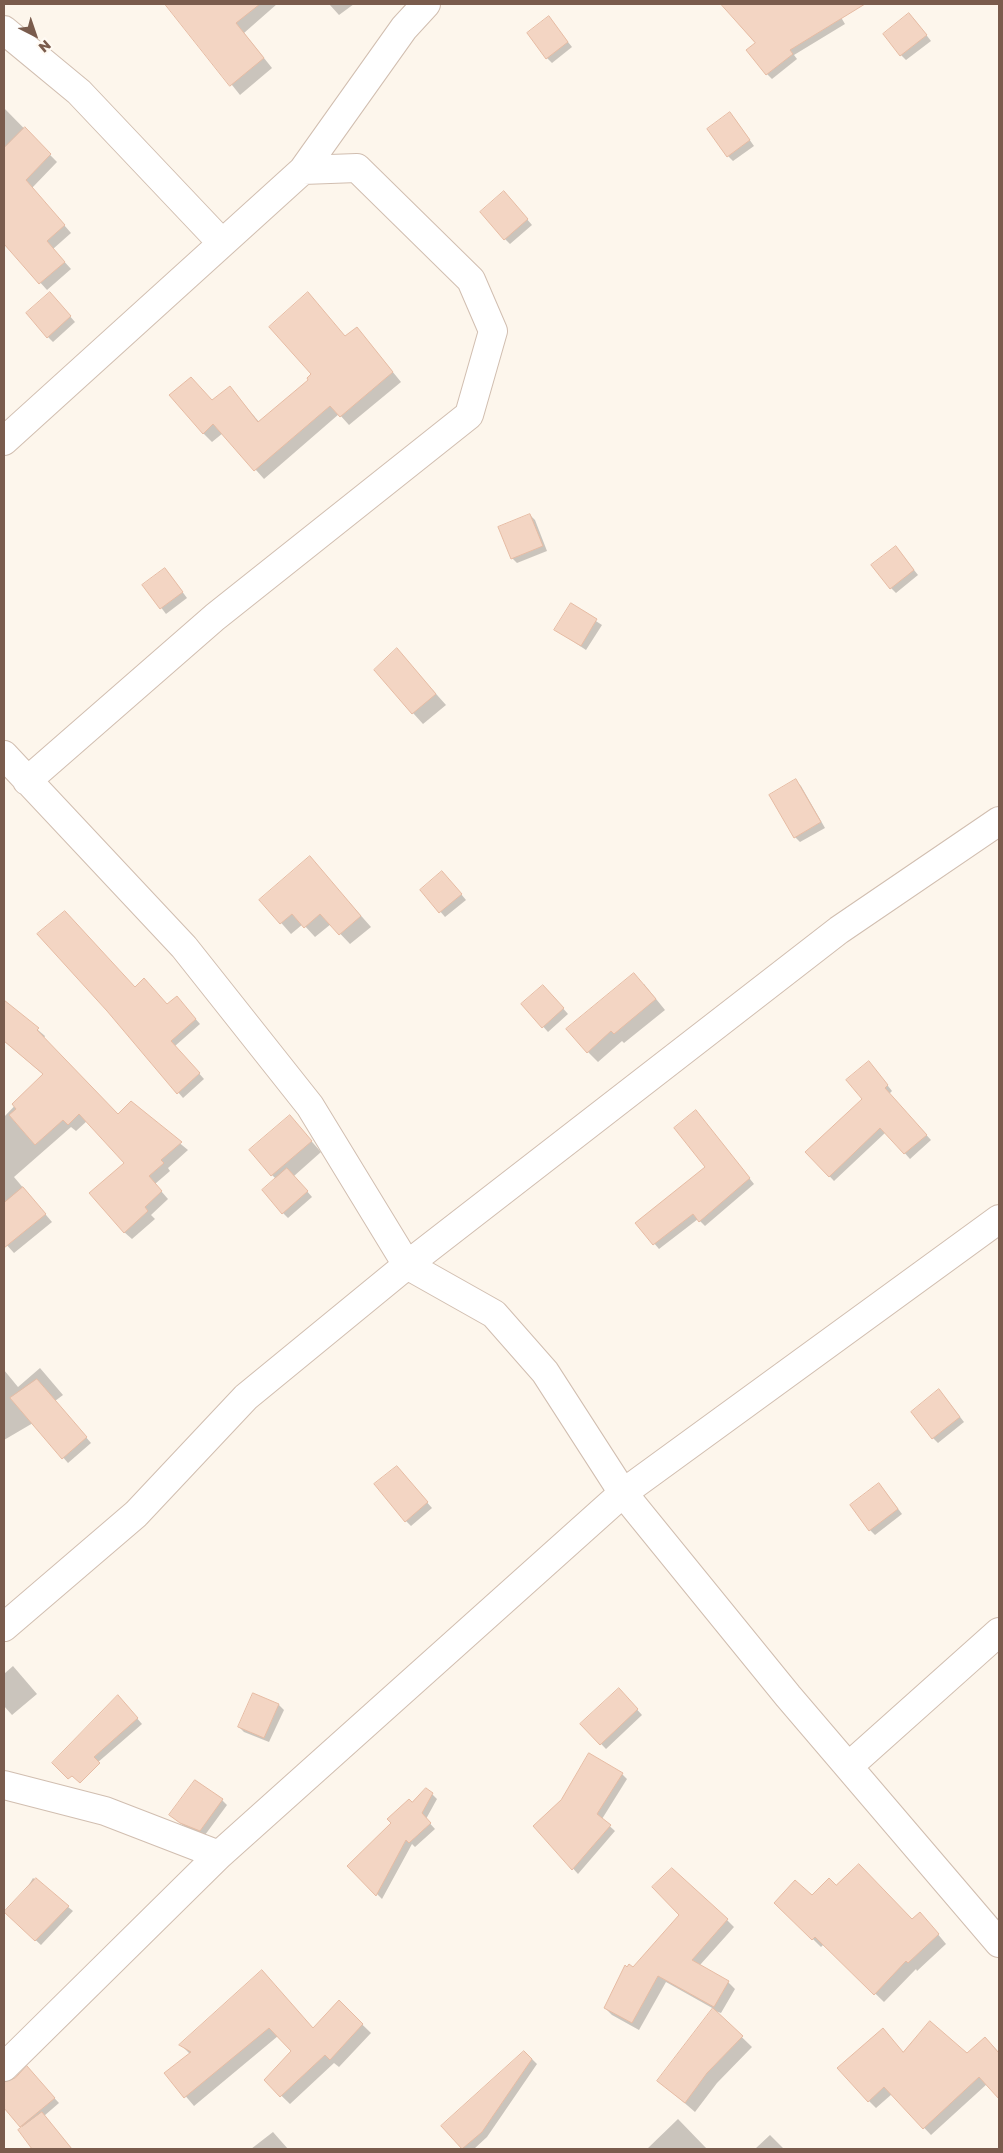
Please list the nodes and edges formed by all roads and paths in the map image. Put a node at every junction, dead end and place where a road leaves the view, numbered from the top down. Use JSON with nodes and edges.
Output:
{"nodes":[{"id":1,"x":426,"y":4,"type":"edge"},
{"id":2,"x":4,"y":30,"type":"edge"},
{"id":3,"x":303,"y":170,"type":"junction"},
{"id":4,"x":222,"y":244,"type":"junction"},
{"id":5,"x":4,"y":441,"type":"edge"},
{"id":6,"x":4,"y":755,"type":"edge"},
{"id":7,"x":27,"y":781,"type":"junction"},
{"id":8,"x":999,"y":821,"type":"edge"},
{"id":9,"x":999,"y":1219,"type":"edge"},
{"id":10,"x":407,"y":1265,"type":"junction"},
{"id":11,"x":623,"y":1493,"type":"junction"},
{"id":12,"x":4,"y":1627,"type":"edge"},
{"id":13,"x":999,"y":1632,"type":"edge"},
{"id":14,"x":849,"y":1766,"type":"junction"},
{"id":15,"x":4,"y":1785,"type":"edge"},
{"id":16,"x":219,"y":1855,"type":"junction"},
{"id":17,"x":999,"y":1942,"type":"edge"},
{"id":18,"x":4,"y":2067,"type":"edge"}],
"edges":[{"from":1,"to":3,"type":"street"},
{"from":2,"to":4,"type":"street"},
{"from":3,"to":4,"type":"street"},
{"from":3,"to":7,"type":"street"},
{"from":4,"to":5,"type":"street"},
{"from":6,"to":7,"type":"street"},
{"from":7,"to":10,"type":"street"},
{"from":8,"to":10,"type":"street"},
{"from":9,"to":11,"type":"street"},
{"from":10,"to":11,"type":"street"},
{"from":10,"to":12,"type":"street"},
{"from":11,"to":14,"type":"street"},
{"from":11,"to":16,"type":"street"},
{"from":13,"to":14,"type":"street"},
{"from":14,"to":17,"type":"street"},
{"from":15,"to":16,"type":"street"},
{"from":16,"to":18,"type":"street"}]}
